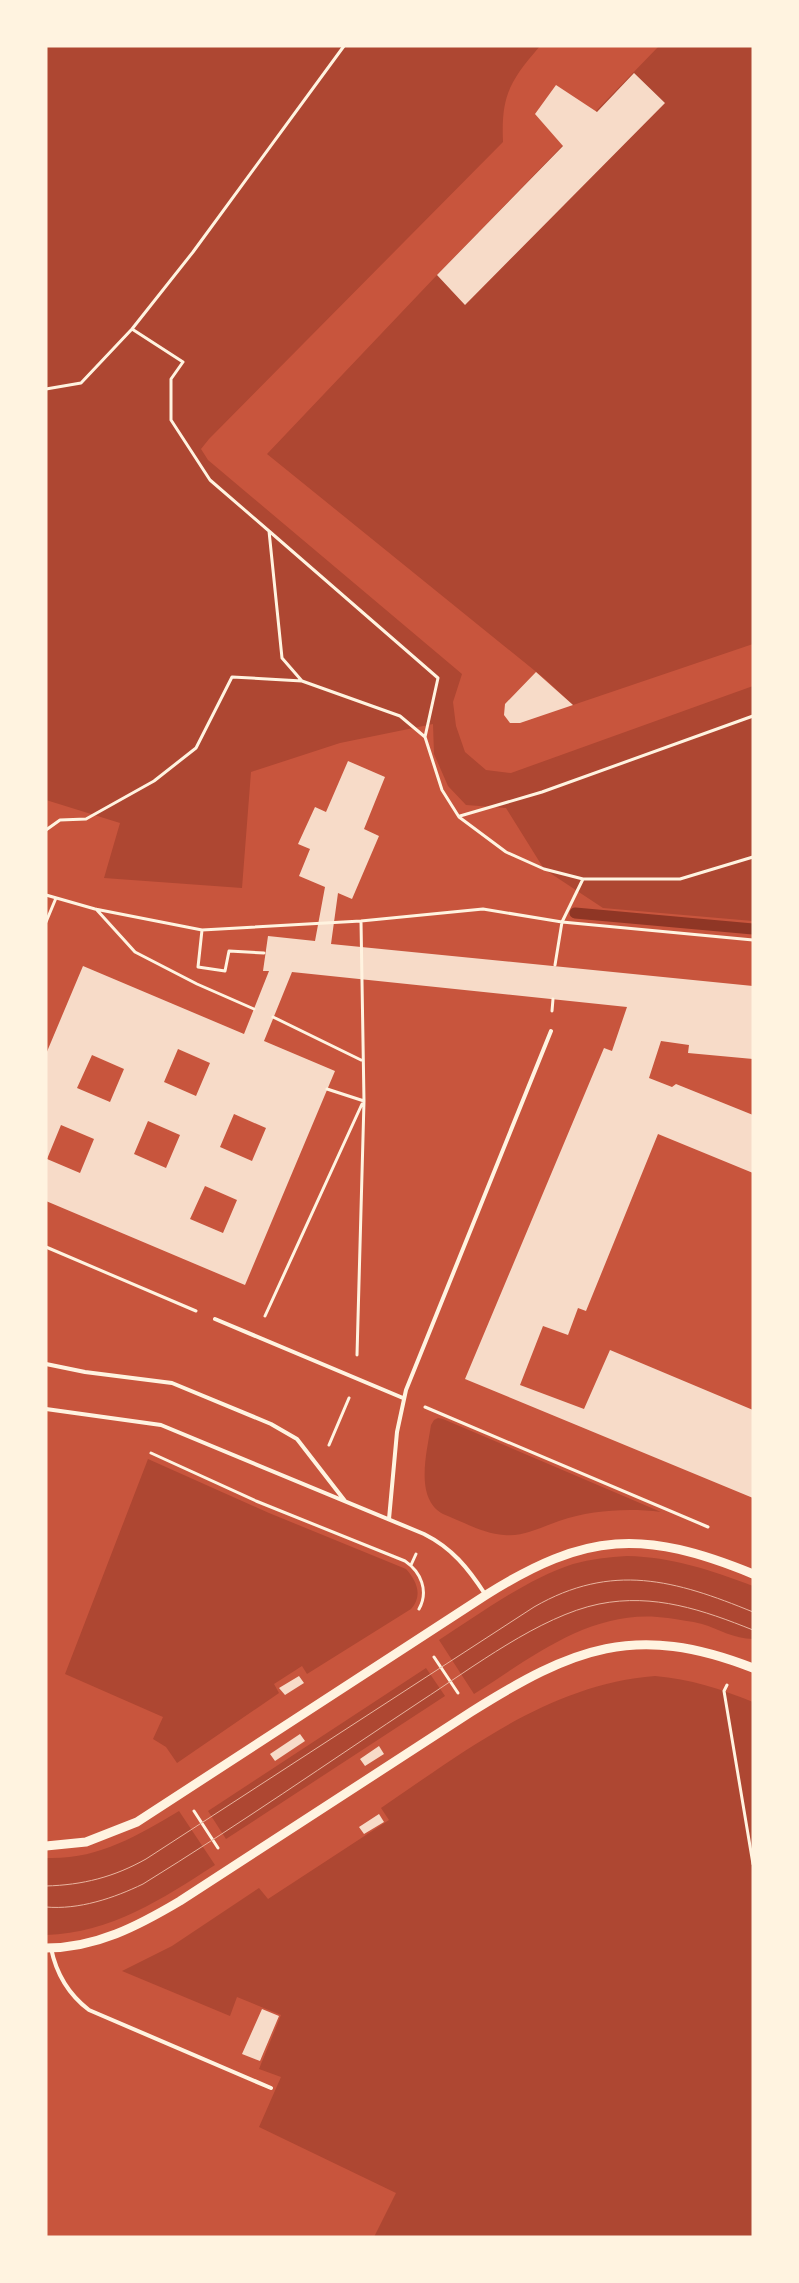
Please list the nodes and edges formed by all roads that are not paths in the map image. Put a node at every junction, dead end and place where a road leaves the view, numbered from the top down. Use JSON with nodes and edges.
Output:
{"nodes":[{"id":1,"x":551,"y":1031,"type":"dead end"},
{"id":2,"x":215,"y":1319,"type":"road end"},
{"id":3,"x":46,"y":1364,"type":"edge"},
{"id":4,"x":403,"y":1398,"type":"junction"},
{"id":5,"x":46,"y":1409,"type":"edge"},
{"id":6,"x":346,"y":1502,"type":"junction"},
{"id":7,"x":388,"y":1519,"type":"junction"},
{"id":8,"x":753,"y":1574,"type":"edge"},
{"id":9,"x":486,"y":1595,"type":"junction"},
{"id":10,"x":751,"y":1667,"type":"edge"},
{"id":11,"x":46,"y":1846,"type":"edge"},
{"id":12,"x":48,"y":1948,"type":"edge"},
{"id":13,"x":271,"y":2088,"type":"dead end"}],
"edges":[{"from":1,"to":4,"type":"lane"},
{"from":2,"to":4,"type":"lane"},
{"from":3,"to":6,"type":"lane"},
{"from":4,"to":7,"type":"lane"},
{"from":5,"to":6,"type":"lane"},
{"from":6,"to":7,"type":"lane"},
{"from":7,"to":9,"type":"lane"},
{"from":8,"to":9,"type":"street"},
{"from":9,"to":11,"type":"street"},
{"from":10,"to":12,"type":"street"},
{"from":12,"to":13,"type":"lane"}]}
